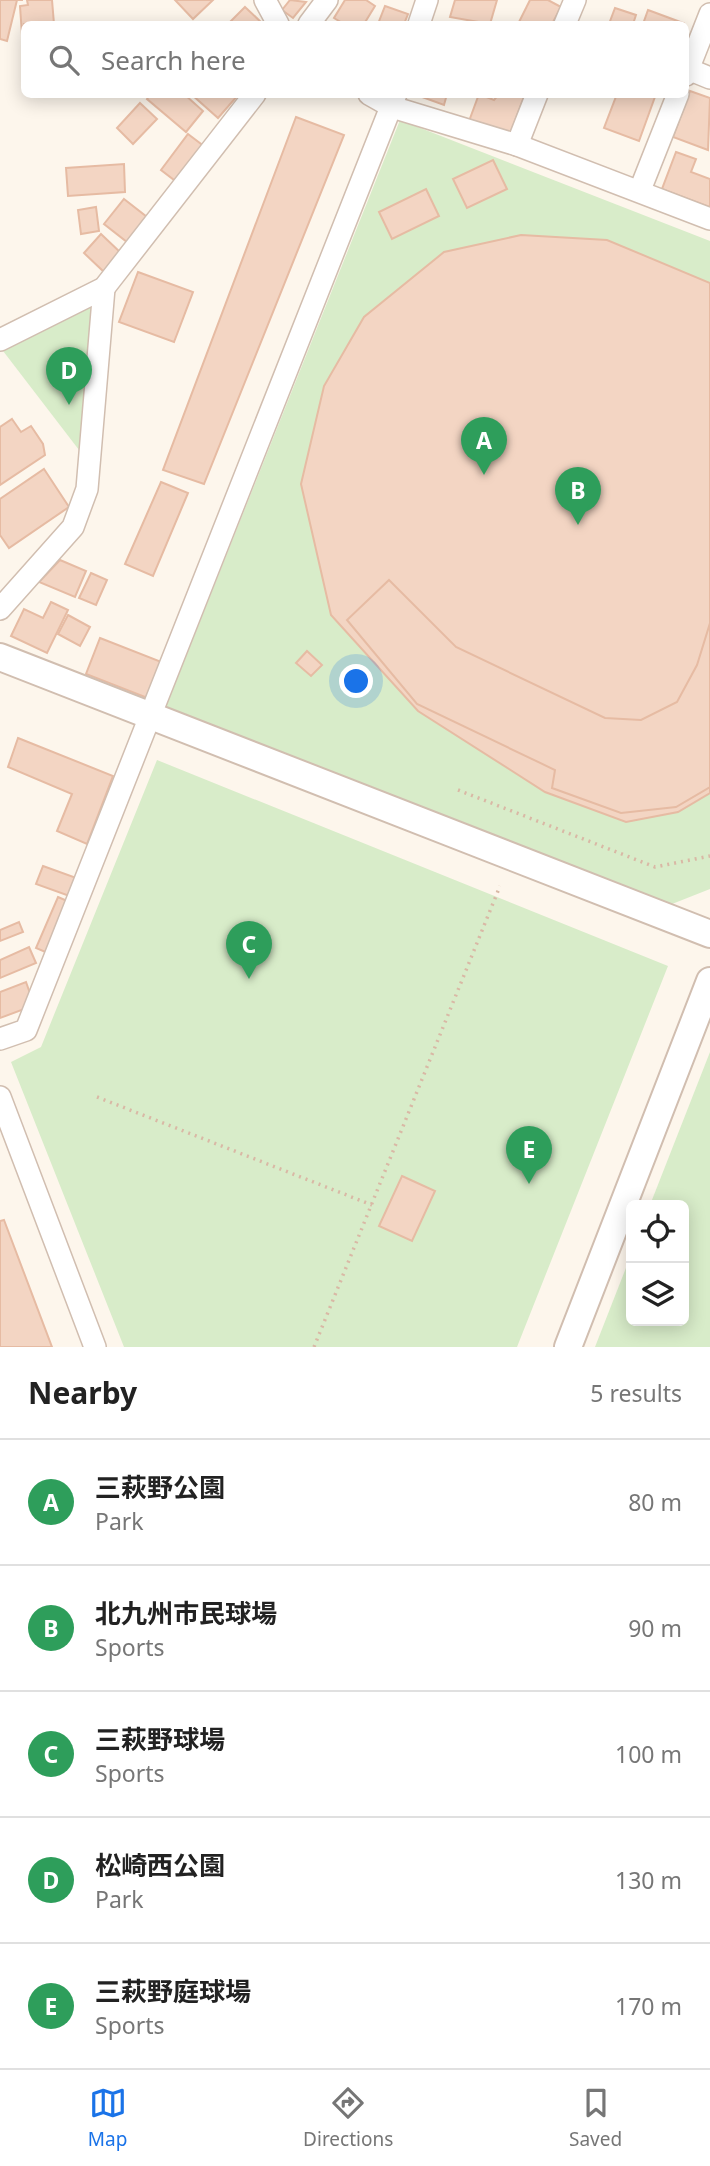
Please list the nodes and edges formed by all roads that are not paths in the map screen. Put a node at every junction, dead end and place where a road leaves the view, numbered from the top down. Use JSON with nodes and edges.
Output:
{"nodes":[{"id":1,"x":265,"y":0,"type":"edge"},
{"id":2,"x":327,"y":0,"type":"edge"},
{"id":3,"x":427,"y":0,"type":"edge"},
{"id":4,"x":575,"y":0,"type":"edge"},
{"id":5,"x":710,"y":14,"type":"edge"},
{"id":6,"x":276,"y":21,"type":"edge"},
{"id":7,"x":311,"y":21,"type":"edge"},
{"id":8,"x":420,"y":21,"type":"edge"},
{"id":9,"x":566,"y":21,"type":"edge"},
{"id":10,"x":689,"y":67,"type":"edge"},
{"id":11,"x":689,"y":73,"type":"edge"},
{"id":12,"x":710,"y":78,"type":"edge"},
{"id":13,"x":252,"y":98,"type":"edge"},
{"id":14,"x":535,"y":98,"type":"edge"},
{"id":15,"x":676,"y":98,"type":"edge"},
{"id":16,"x":394,"y":101,"type":"edge"},
{"id":17,"x":517,"y":145,"type":"junction"},
{"id":18,"x":640,"y":190,"type":"junction"},
{"id":19,"x":710,"y":219,"type":"edge"},
{"id":20,"x":104,"y":288,"type":"junction"},
{"id":21,"x":0,"y":341,"type":"edge"},
{"id":22,"x":0,"y":608,"type":"edge"},
{"id":23,"x":0,"y":657,"type":"edge"},
{"id":24,"x":151,"y":716,"type":"junction"},
{"id":25,"x":710,"y":934,"type":"edge"},
{"id":26,"x":710,"y":981,"type":"edge"},
{"id":27,"x":0,"y":1039,"type":"edge"},
{"id":28,"x":0,"y":1097,"type":"edge"},
{"id":29,"x":95,"y":1347,"type":"edge"},
{"id":30,"x":568,"y":1347,"type":"edge"}],
"edges":[{"from":1,"to":6,"type":"street"},
{"from":2,"to":7,"type":"street"},
{"from":3,"to":8,"type":"street"},
{"from":4,"to":9,"type":"street"},
{"from":5,"to":10,"type":"street"},
{"from":11,"to":12,"type":"street"},
{"from":13,"to":20,"type":"street"},
{"from":14,"to":17,"type":"street"},
{"from":15,"to":18,"type":"street"},
{"from":16,"to":17,"type":"street"},
{"from":16,"to":24,"type":"street"},
{"from":17,"to":18,"type":"street"},
{"from":18,"to":19,"type":"street"},
{"from":20,"to":21,"type":"street"},
{"from":20,"to":22,"type":"street"},
{"from":23,"to":24,"type":"street"},
{"from":24,"to":25,"type":"street"},
{"from":24,"to":27,"type":"street"},
{"from":26,"to":30,"type":"street"},
{"from":28,"to":29,"type":"street"}]}
